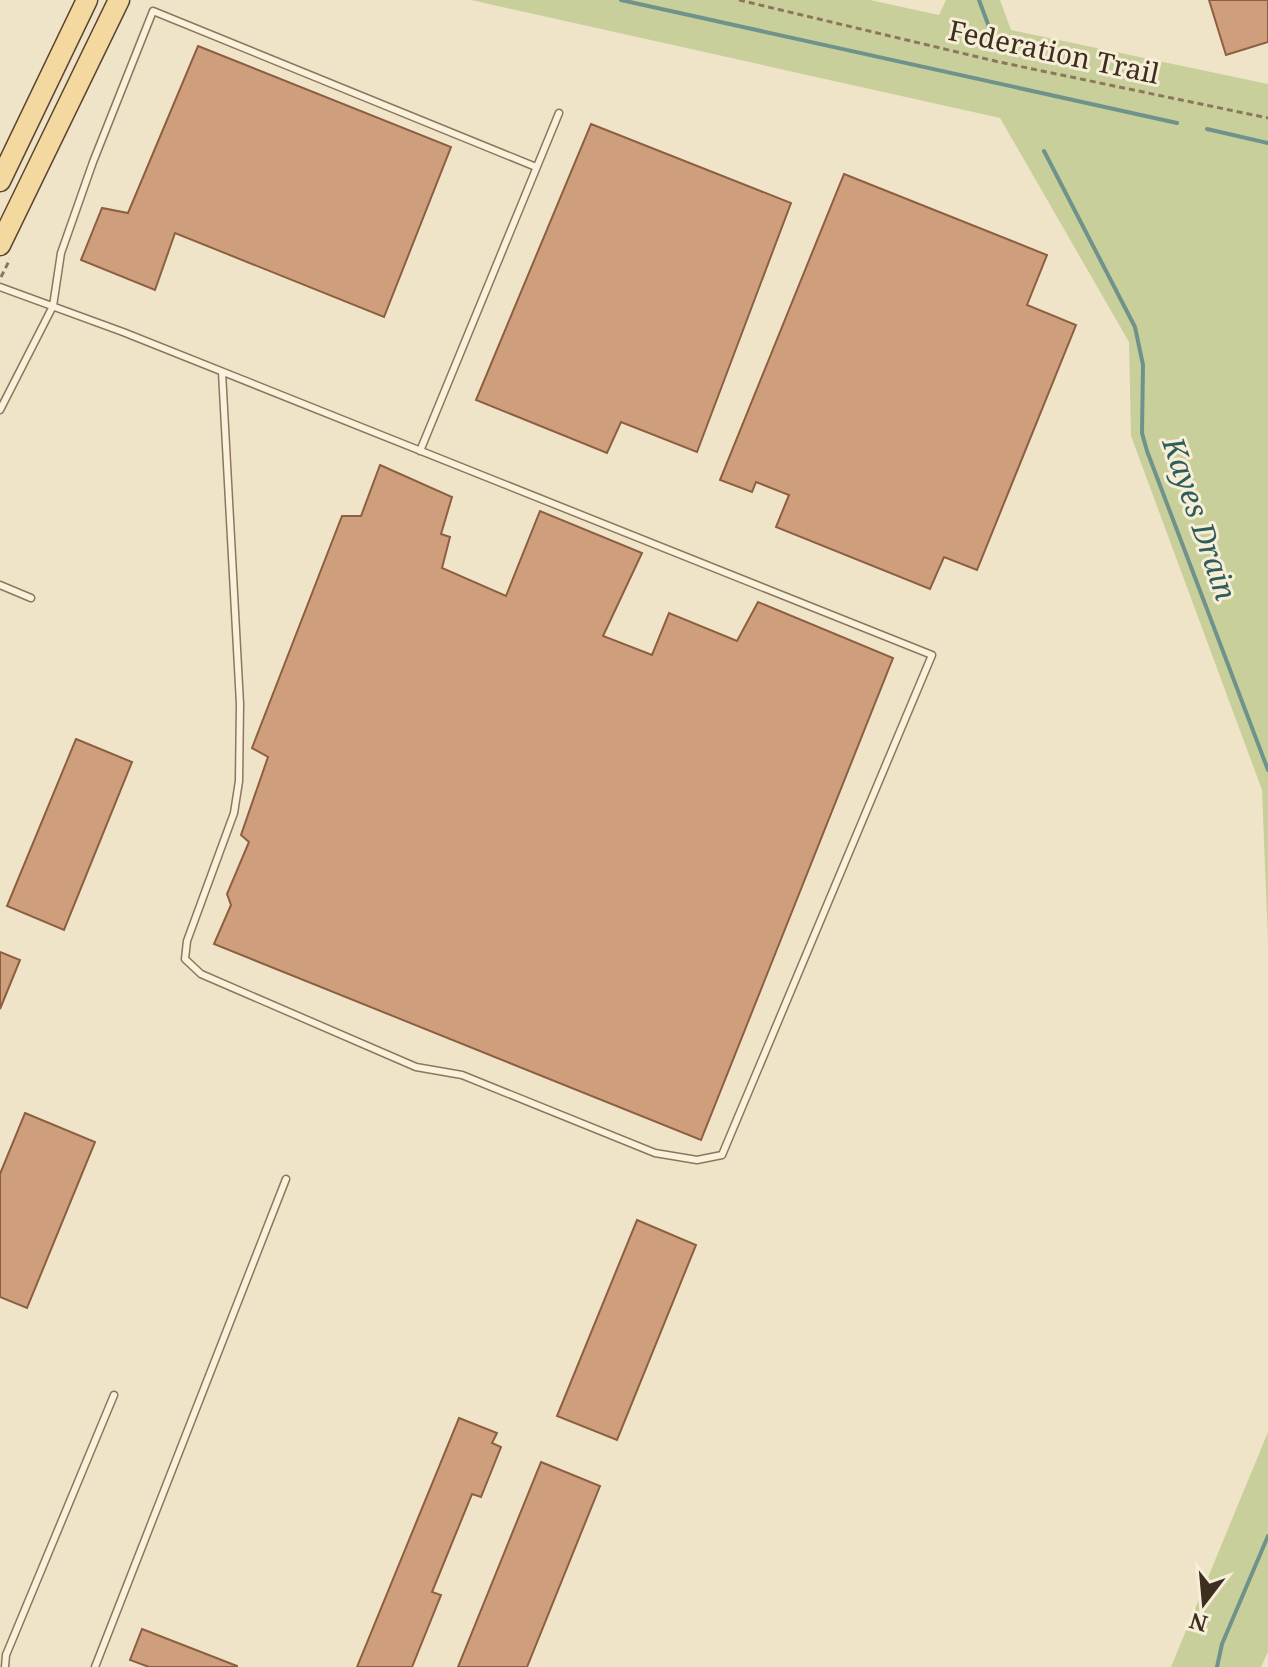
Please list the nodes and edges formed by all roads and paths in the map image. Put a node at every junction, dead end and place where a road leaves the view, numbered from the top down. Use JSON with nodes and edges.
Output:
{"nodes":[{"id":1,"x":87,"y":0,"type":"edge"},
{"id":2,"x":119,"y":0,"type":"edge"},
{"id":3,"x":739,"y":0,"type":"edge"},
{"id":4,"x":559,"y":113,"type":"dead end"},
{"id":5,"x":1268,"y":118,"type":"edge"},
{"id":6,"x":536,"y":167,"type":"junction"},
{"id":7,"x":0,"y":181,"type":"edge"},
{"id":8,"x":0,"y":245,"type":"edge"},
{"id":9,"x":0,"y":287,"type":"edge"},
{"id":10,"x":53,"y":306,"type":"junction"},
{"id":11,"x":222,"y":372,"type":"junction"},
{"id":12,"x":0,"y":410,"type":"edge"},
{"id":13,"x":420,"y":451,"type":"junction"},
{"id":14,"x":0,"y":585,"type":"edge"},
{"id":15,"x":31,"y":598,"type":"dead end"},
{"id":16,"x":286,"y":1179,"type":"dead end"},
{"id":17,"x":114,"y":1395,"type":"dead end"},
{"id":18,"x":5,"y":1667,"type":"edge"},
{"id":19,"x":95,"y":1667,"type":"edge"}],
"edges":[{"from":1,"to":7,"type":"main road"},
{"from":2,"to":8,"type":"main road"},
{"from":3,"to":5,"type":"path","name":"Federation Trail"},
{"from":4,"to":6,"type":"lane"},
{"from":6,"to":10,"type":"lane"},
{"from":6,"to":13,"type":"lane"},
{"from":9,"to":10,"type":"lane"},
{"from":10,"to":11,"type":"lane"},
{"from":10,"to":12,"type":"lane"},
{"from":11,"to":13,"type":"lane"},
{"from":11,"to":13,"type":"lane"},
{"from":14,"to":15,"type":"lane"},
{"from":16,"to":19,"type":"lane"},
{"from":17,"to":18,"type":"lane"}]}
